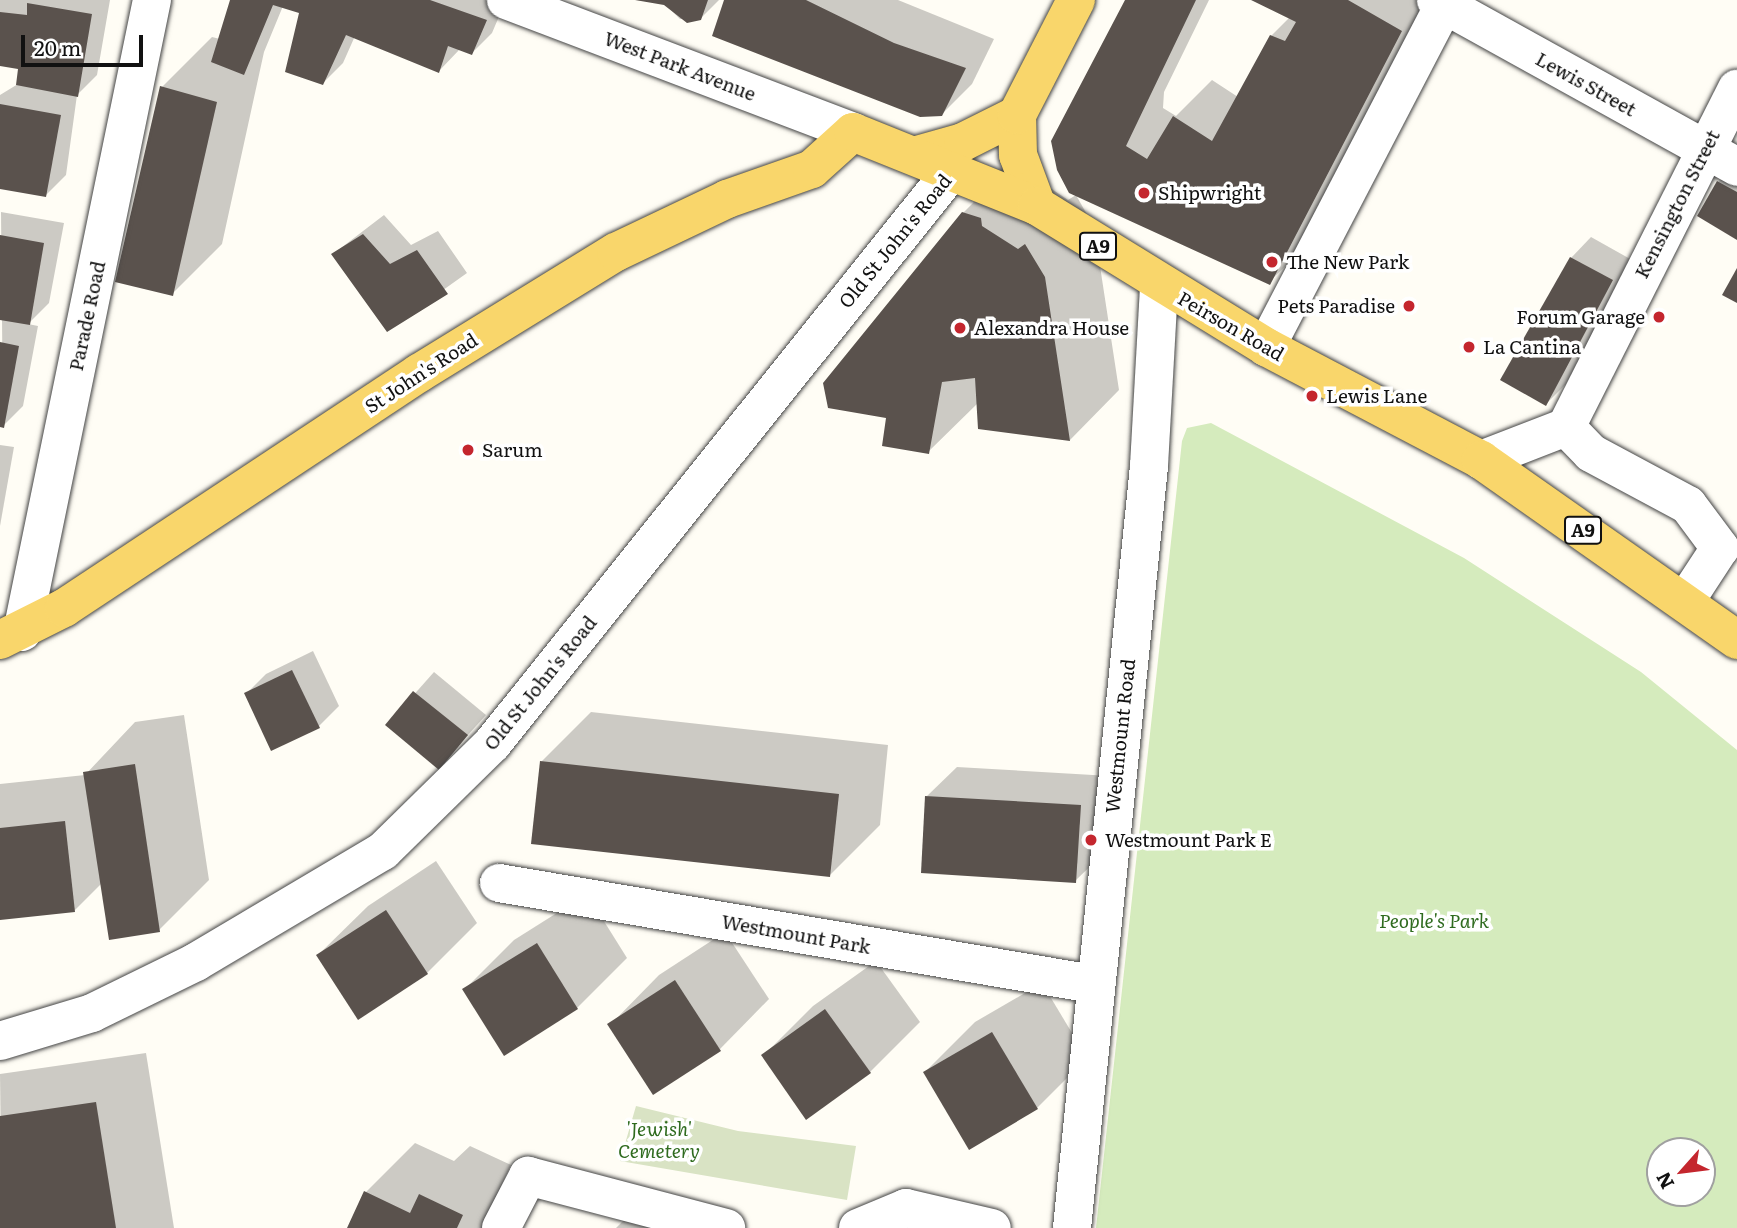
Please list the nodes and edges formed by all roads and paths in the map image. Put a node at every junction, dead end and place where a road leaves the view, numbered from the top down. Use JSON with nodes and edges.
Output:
{"nodes":[{"id":1,"x":152,"y":0,"type":"edge"},
{"id":2,"x":506,"y":0,"type":"edge"},
{"id":3,"x":1076,"y":0,"type":"edge"},
{"id":4,"x":1440,"y":2,"type":"edge"},
{"id":5,"x":1737,"y":89,"type":"edge"},
{"id":6,"x":1017,"y":115,"type":"junction"},
{"id":7,"x":853,"y":132,"type":"junction"},
{"id":8,"x":1703,"y":148,"type":"junction"},
{"id":9,"x":917,"y":155,"type":"junction"},
{"id":10,"x":1737,"y":167,"type":"edge"},
{"id":11,"x":954,"y":168,"type":"junction"},
{"id":12,"x":1037,"y":206,"type":"junction"},
{"id":13,"x":1159,"y":285,"type":"junction"},
{"id":14,"x":1266,"y":347,"type":"junction"},
{"id":15,"x":1566,"y":427,"type":"junction"},
{"id":16,"x":1480,"y":460,"type":"junction"},
{"id":17,"x":1729,"y":545,"type":"edge"},
{"id":18,"x":1686,"y":600,"type":"junction"},
{"id":19,"x":11,"y":636,"type":"edge"},
{"id":20,"x":1737,"y":640,"type":"edge"},
{"id":21,"x":499,"y":883,"type":"dead end"},
{"id":22,"x":1093,"y":984,"type":"junction"},
{"id":23,"x":0,"y":1041,"type":"edge"},
{"id":24,"x":501,"y":1228,"type":"edge"},
{"id":25,"x":726,"y":1228,"type":"edge"},
{"id":26,"x":858,"y":1228,"type":"edge"},
{"id":27,"x":992,"y":1228,"type":"edge"},
{"id":28,"x":1072,"y":1228,"type":"edge"}],
"edges":[{"from":1,"to":19,"type":"street","name":"Parade Road"},
{"from":2,"to":7,"type":"street","name":"West Park Avenue"},
{"from":3,"to":6,"type":"main road"},
{"from":4,"to":8,"type":"street","name":"Lewis Street"},
{"from":4,"to":14,"type":"street"},
{"from":5,"to":8,"type":"street","name":"Kensington Street"},
{"from":6,"to":9,"type":"main road"},
{"from":6,"to":12,"type":"main road"},
{"from":7,"to":9,"type":"main road","name":"Peirson Road"},
{"from":7,"to":19,"type":"main road","name":"St John's Road"},
{"from":8,"to":10,"type":"street","name":"Lewis Street"},
{"from":8,"to":15,"type":"street","name":"Kensington Street"},
{"from":9,"to":11,"type":"main road","name":"Peirson Road"},
{"from":11,"to":12,"type":"main road","name":"Peirson Road"},
{"from":11,"to":23,"type":"street","name":"Old St John's Road"},
{"from":12,"to":13,"type":"main road","name":"Peirson Road","number":"A9"},
{"from":13,"to":14,"type":"main road","name":"Peirson Road","number":"A9"},
{"from":13,"to":22,"type":"street","name":"Westmount Road"},
{"from":14,"to":16,"type":"main road","name":"Peirson Road","number":"A9"},
{"from":15,"to":16,"type":"street"},
{"from":15,"to":17,"type":"street"},
{"from":16,"to":18,"type":"main road","number":"A9"},
{"from":17,"to":18,"type":"street"},
{"from":18,"to":20,"type":"main road"},
{"from":21,"to":22,"type":"street","name":"Westmount Park"},
{"from":22,"to":28,"type":"street","name":"Westmount Road"},
{"from":24,"to":25,"type":"street"},
{"from":26,"to":27,"type":"street"}]}
